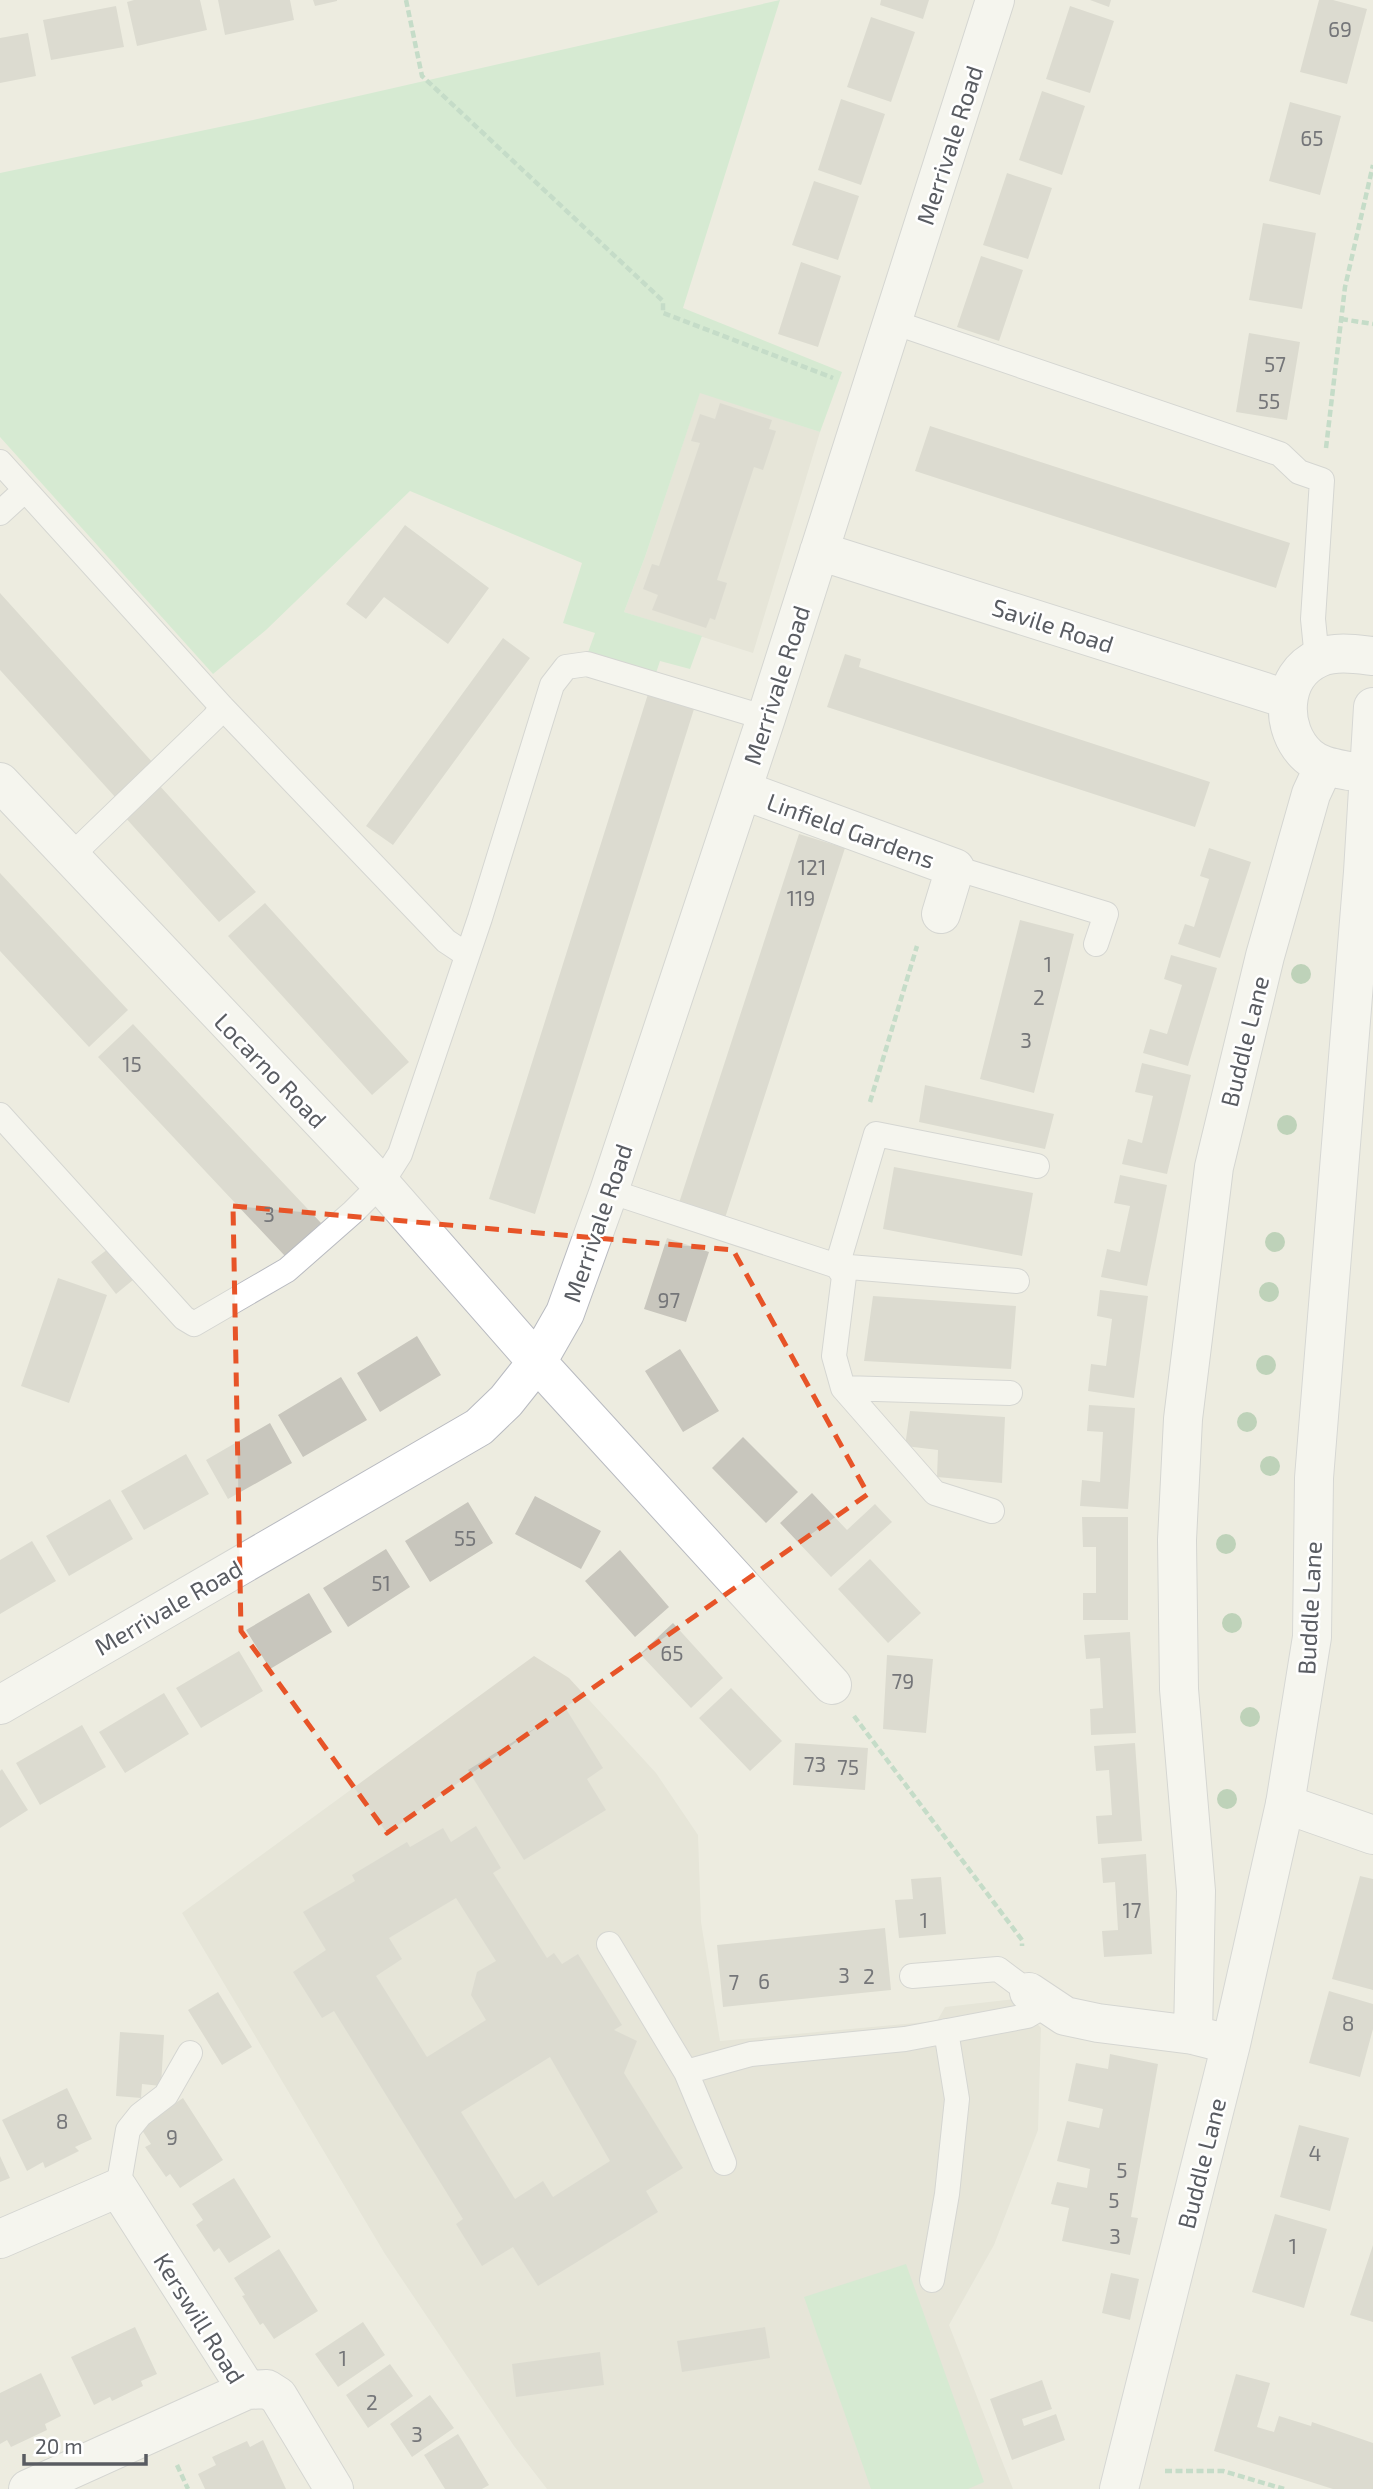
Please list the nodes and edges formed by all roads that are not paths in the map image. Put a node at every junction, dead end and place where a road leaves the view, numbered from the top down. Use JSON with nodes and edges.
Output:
{"nodes":[{"id":1,"x":995,"y":0,"type":"edge"},
{"id":2,"x":892,"y":322,"type":"junction"},
{"id":3,"x":0,"y":463,"type":"edge"},
{"id":4,"x":25,"y":490,"type":"junction"},
{"id":5,"x":0,"y":513,"type":"edge"},
{"id":6,"x":819,"y":551,"type":"junction"},
{"id":7,"x":1373,"y":656,"type":"edge"},
{"id":8,"x":1317,"y":659,"type":"junction"},
{"id":9,"x":1287,"y":699,"type":"junction"},
{"id":10,"x":222,"y":707,"type":"junction"},
{"id":11,"x":1373,"y":707,"type":"edge"},
{"id":12,"x":766,"y":718,"type":"junction"},
{"id":13,"x":1324,"y":766,"type":"junction"},
{"id":14,"x":1368,"y":775,"type":"junction"},
{"id":15,"x":0,"y":782,"type":"edge"},
{"id":16,"x":742,"y":790,"type":"junction"},
{"id":17,"x":69,"y":858,"type":"junction"},
{"id":18,"x":955,"y":868,"type":"junction"},
{"id":19,"x":941,"y":914,"type":"road end"},
{"id":20,"x":1096,"y":944,"type":"dead end"},
{"id":21,"x":467,"y":955,"type":"junction"},
{"id":22,"x":0,"y":1115,"type":"edge"},
{"id":23,"x":1037,"y":1166,"type":"dead end"},
{"id":24,"x":381,"y":1184,"type":"junction"},
{"id":25,"x":609,"y":1191,"type":"junction"},
{"id":26,"x":837,"y":1266,"type":"junction"},
{"id":27,"x":1017,"y":1281,"type":"dead end"},
{"id":28,"x":537,"y":1362,"type":"junction"},
{"id":29,"x":843,"y":1388,"type":"junction"},
{"id":30,"x":1010,"y":1393,"type":"dead end"},
{"id":31,"x":992,"y":1511,"type":"dead end"},
{"id":32,"x":832,"y":1685,"type":"road end"},
{"id":33,"x":0,"y":1705,"type":"edge"},
{"id":34,"x":1285,"y":1804,"type":"junction"},
{"id":35,"x":1373,"y":1835,"type":"edge"},
{"id":36,"x":609,"y":1944,"type":"dead end"},
{"id":37,"x":912,"y":1976,"type":"dead end"},
{"id":38,"x":1037,"y":1998,"type":"junction"},
{"id":39,"x":946,"y":2031,"type":"junction"},
{"id":40,"x":1193,"y":2035,"type":"junction"},
{"id":41,"x":1231,"y":2044,"type":"junction"},
{"id":42,"x":190,"y":2053,"type":"dead end"},
{"id":43,"x":685,"y":2072,"type":"junction"},
{"id":44,"x":724,"y":2163,"type":"dead end"},
{"id":45,"x":118,"y":2188,"type":"junction"},
{"id":46,"x":0,"y":2239,"type":"edge"},
{"id":47,"x":932,"y":2280,"type":"dead end"},
{"id":48,"x":247,"y":2390,"type":"junction"},
{"id":49,"x":1122,"y":2480,"type":"edge"},
{"id":50,"x":28,"y":2489,"type":"edge"},
{"id":51,"x":334,"y":2489,"type":"edge"}],
"edges":[{"from":1,"to":2,"type":"street","name":"Merrivale Road"},
{"from":2,"to":6,"type":"street","name":"Merrivale Road"},
{"from":2,"to":8,"type":"lane"},
{"from":3,"to":4,"type":"lane"},
{"from":4,"to":5,"type":"lane"},
{"from":4,"to":10,"type":"lane"},
{"from":6,"to":9,"type":"street","name":"Savile Road"},
{"from":6,"to":12,"type":"street","name":"Merrivale Road"},
{"from":7,"to":8,"type":"street"},
{"from":8,"to":9,"type":"street"},
{"from":9,"to":13,"type":"street"},
{"from":10,"to":17,"type":"lane"},
{"from":10,"to":21,"type":"lane"},
{"from":11,"to":14,"type":"street","name":"Buddle Lane"},
{"from":12,"to":16,"type":"street","name":"Merrivale Road"},
{"from":12,"to":21,"type":"lane"},
{"from":13,"to":14,"type":"street"},
{"from":13,"to":40,"type":"street","name":"Buddle Lane"},
{"from":14,"to":34,"type":"street","name":"Buddle Lane"},
{"from":15,"to":17,"type":"street","name":"Locarno Road"},
{"from":16,"to":18,"type":"street","name":"Linfield Gardens"},
{"from":16,"to":25,"type":"street","name":"Merrivale Road"},
{"from":17,"to":24,"type":"street","name":"Locarno Road"},
{"from":18,"to":19,"type":"street","name":"Linfield Gardens"},
{"from":18,"to":20,"type":"lane"},
{"from":21,"to":24,"type":"lane"},
{"from":22,"to":24,"type":"lane"},
{"from":23,"to":26,"type":"lane"},
{"from":24,"to":28,"type":"street","name":"Locarno Road"},
{"from":25,"to":26,"type":"lane"},
{"from":25,"to":28,"type":"street","name":"Merrivale Road"},
{"from":26,"to":27,"type":"lane"},
{"from":26,"to":29,"type":"lane"},
{"from":28,"to":32,"type":"street"},
{"from":28,"to":33,"type":"street","name":"Merrivale Road"},
{"from":29,"to":30,"type":"lane"},
{"from":29,"to":31,"type":"lane"},
{"from":34,"to":35,"type":"street"},
{"from":34,"to":41,"type":"street","name":"Buddle Lane"},
{"from":36,"to":43,"type":"lane"},
{"from":37,"to":38,"type":"lane"},
{"from":38,"to":39,"type":"lane"},
{"from":38,"to":40,"type":"street"},
{"from":39,"to":43,"type":"lane"},
{"from":39,"to":47,"type":"lane"},
{"from":40,"to":41,"type":"street"},
{"from":41,"to":49,"type":"street","name":"Buddle Lane"},
{"from":42,"to":45,"type":"lane"},
{"from":43,"to":44,"type":"lane"},
{"from":45,"to":46,"type":"street"},
{"from":45,"to":48,"type":"street","name":"Kerswill Road"},
{"from":48,"to":50,"type":"street","name":"Kerswill Road"},
{"from":48,"to":51,"type":"street"}]}
